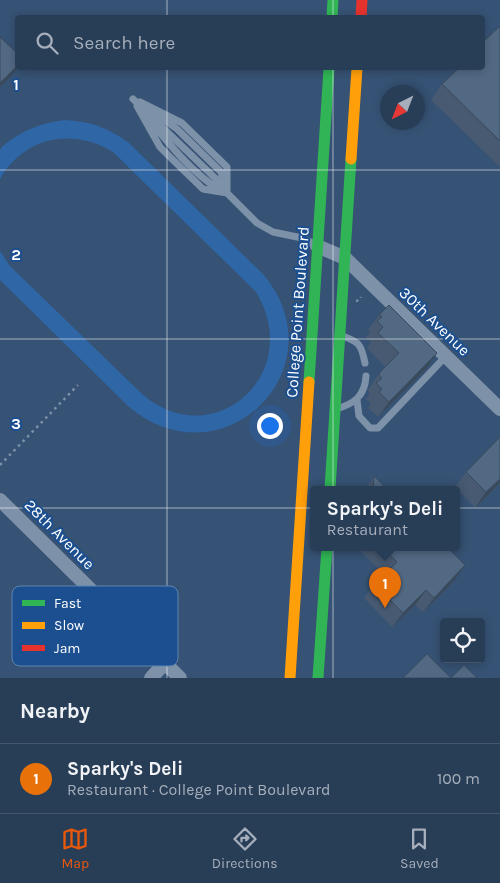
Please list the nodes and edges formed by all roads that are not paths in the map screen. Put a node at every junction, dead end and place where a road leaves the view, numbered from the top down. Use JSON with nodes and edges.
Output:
{"nodes":[{"id":1,"x":333,"y":0,"type":"edge"},
{"id":2,"x":362,"y":0,"type":"edge"},
{"id":3,"x":332,"y":15,"type":"edge"},
{"id":4,"x":361,"y":15,"type":"edge"},
{"id":5,"x":329,"y":70,"type":"edge"},
{"id":6,"x":357,"y":70,"type":"edge"},
{"id":7,"x":133,"y":99,"type":"junction"},
{"id":8,"x":227,"y":193,"type":"junction"},
{"id":9,"x":317,"y":246,"type":"junction"},
{"id":10,"x":345,"y":258,"type":"junction"},
{"id":11,"x":340,"y":335,"type":"junction"},
{"id":12,"x":446,"y":356,"type":"junction"},
{"id":13,"x":365,"y":363,"type":"dead end"},
{"id":14,"x":366,"y":376,"type":"dead end"},
{"id":15,"x":356,"y":400,"type":"junction"},
{"id":16,"x":336,"y":409,"type":"junction"},
{"id":17,"x":500,"y":409,"type":"edge"},
{"id":18,"x":330,"y":486,"type":"edge"},
{"id":19,"x":0,"y":500,"type":"edge"},
{"id":20,"x":327,"y":551,"type":"edge"},
{"id":21,"x":87,"y":586,"type":"edge"},
{"id":22,"x":162,"y":666,"type":"edge"},
{"id":23,"x":168,"y":666,"type":"edge"},
{"id":24,"x":151,"y":678,"type":"edge"},
{"id":25,"x":180,"y":678,"type":"edge"},
{"id":26,"x":290,"y":678,"type":"edge"},
{"id":27,"x":318,"y":678,"type":"edge"}],
"edges":[{"from":1,"to":3,"type":"main road"},
{"from":2,"to":4,"type":"main road"},
{"from":5,"to":9,"type":"main road","name":"College Point Boulevard"},
{"from":6,"to":10,"type":"main road"},
{"from":7,"to":8,"type":"lane"},
{"from":7,"to":8,"type":"lane"},
{"from":7,"to":8,"type":"lane"},
{"from":8,"to":9,"type":"lane"},
{"from":9,"to":10,"type":"street"},
{"from":9,"to":26,"type":"main road","name":"College Point Boulevard"},
{"from":10,"to":11,"type":"main road"},
{"from":10,"to":12,"type":"street","name":"30th Avenue"},
{"from":11,"to":13,"type":"lane"},
{"from":11,"to":16,"type":"main road"},
{"from":12,"to":15,"type":"lane"},
{"from":12,"to":17,"type":"street","name":"30th Avenue"},
{"from":14,"to":15,"type":"lane"},
{"from":15,"to":16,"type":"lane"},
{"from":16,"to":18,"type":"main road"},
{"from":19,"to":21,"type":"street","name":"28th Avenue"},
{"from":20,"to":27,"type":"main road"},
{"from":22,"to":24,"type":"street"},
{"from":23,"to":25,"type":"street","name":"28th Avenue"}]}
